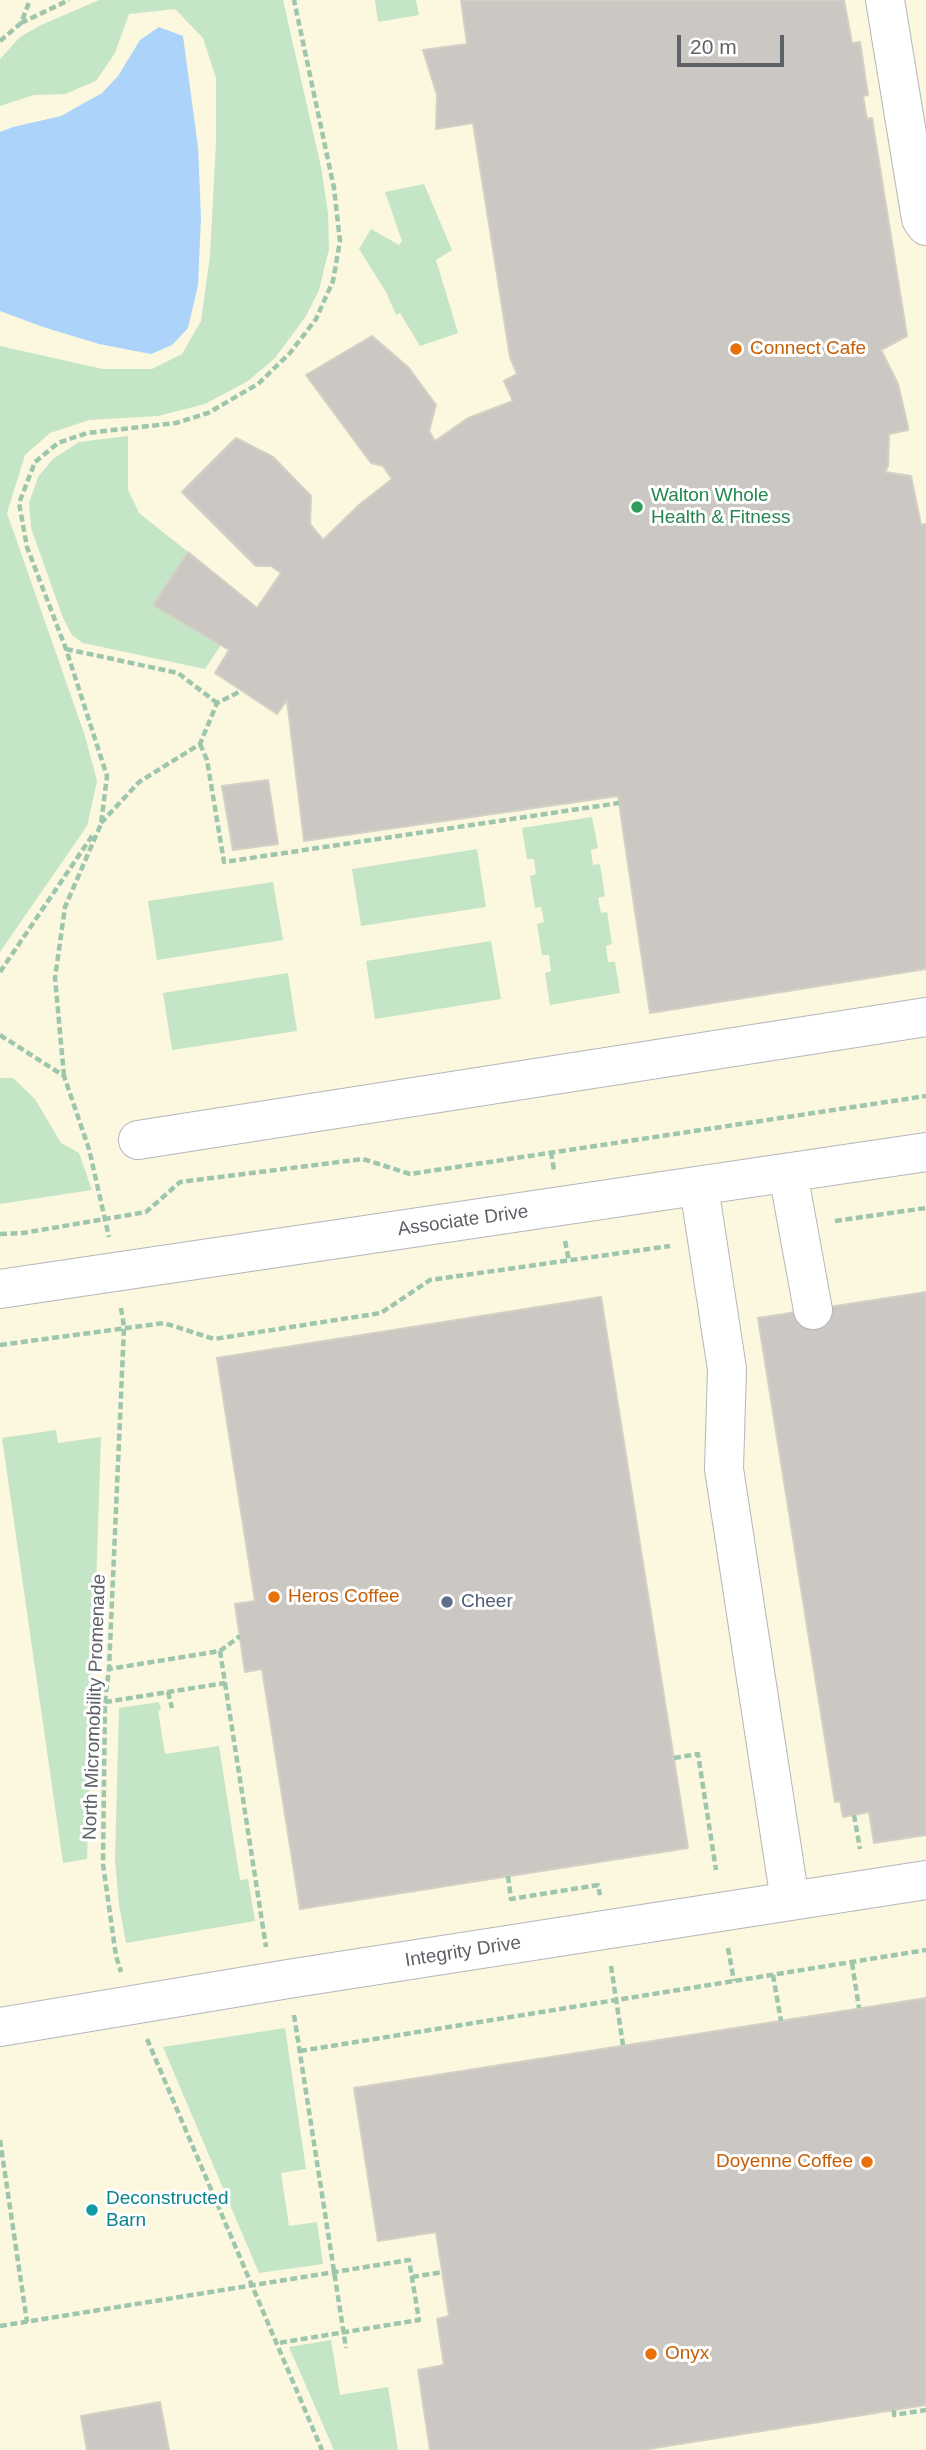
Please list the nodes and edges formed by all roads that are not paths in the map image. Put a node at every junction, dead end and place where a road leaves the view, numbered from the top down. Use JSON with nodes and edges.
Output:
{"nodes":[{"id":1,"x":885,"y":0,"type":"edge"},
{"id":2,"x":926,"y":226,"type":"edge"},
{"id":3,"x":926,"y":1017,"type":"edge"},
{"id":4,"x":138,"y":1140,"type":"dead end"},
{"id":5,"x":926,"y":1152,"type":"edge"},
{"id":6,"x":788,"y":1173,"type":"junction"},
{"id":7,"x":699,"y":1186,"type":"junction"},
{"id":8,"x":0,"y":1289,"type":"edge"},
{"id":9,"x":813,"y":1310,"type":"dead end"},
{"id":10,"x":926,"y":1880,"type":"edge"},
{"id":11,"x":790,"y":1901,"type":"junction"},
{"id":12,"x":0,"y":2027,"type":"edge"}],
"edges":[{"from":1,"to":2,"type":"street"},
{"from":3,"to":4,"type":"street"},
{"from":5,"to":6,"type":"street","name":"Associate Drive"},
{"from":6,"to":7,"type":"street","name":"Associate Drive"},
{"from":6,"to":9,"type":"street"},
{"from":7,"to":8,"type":"street","name":"Associate Drive"},
{"from":7,"to":11,"type":"street"},
{"from":10,"to":11,"type":"street","name":"Integrity Drive"},
{"from":11,"to":12,"type":"street","name":"Integrity Drive"}]}
